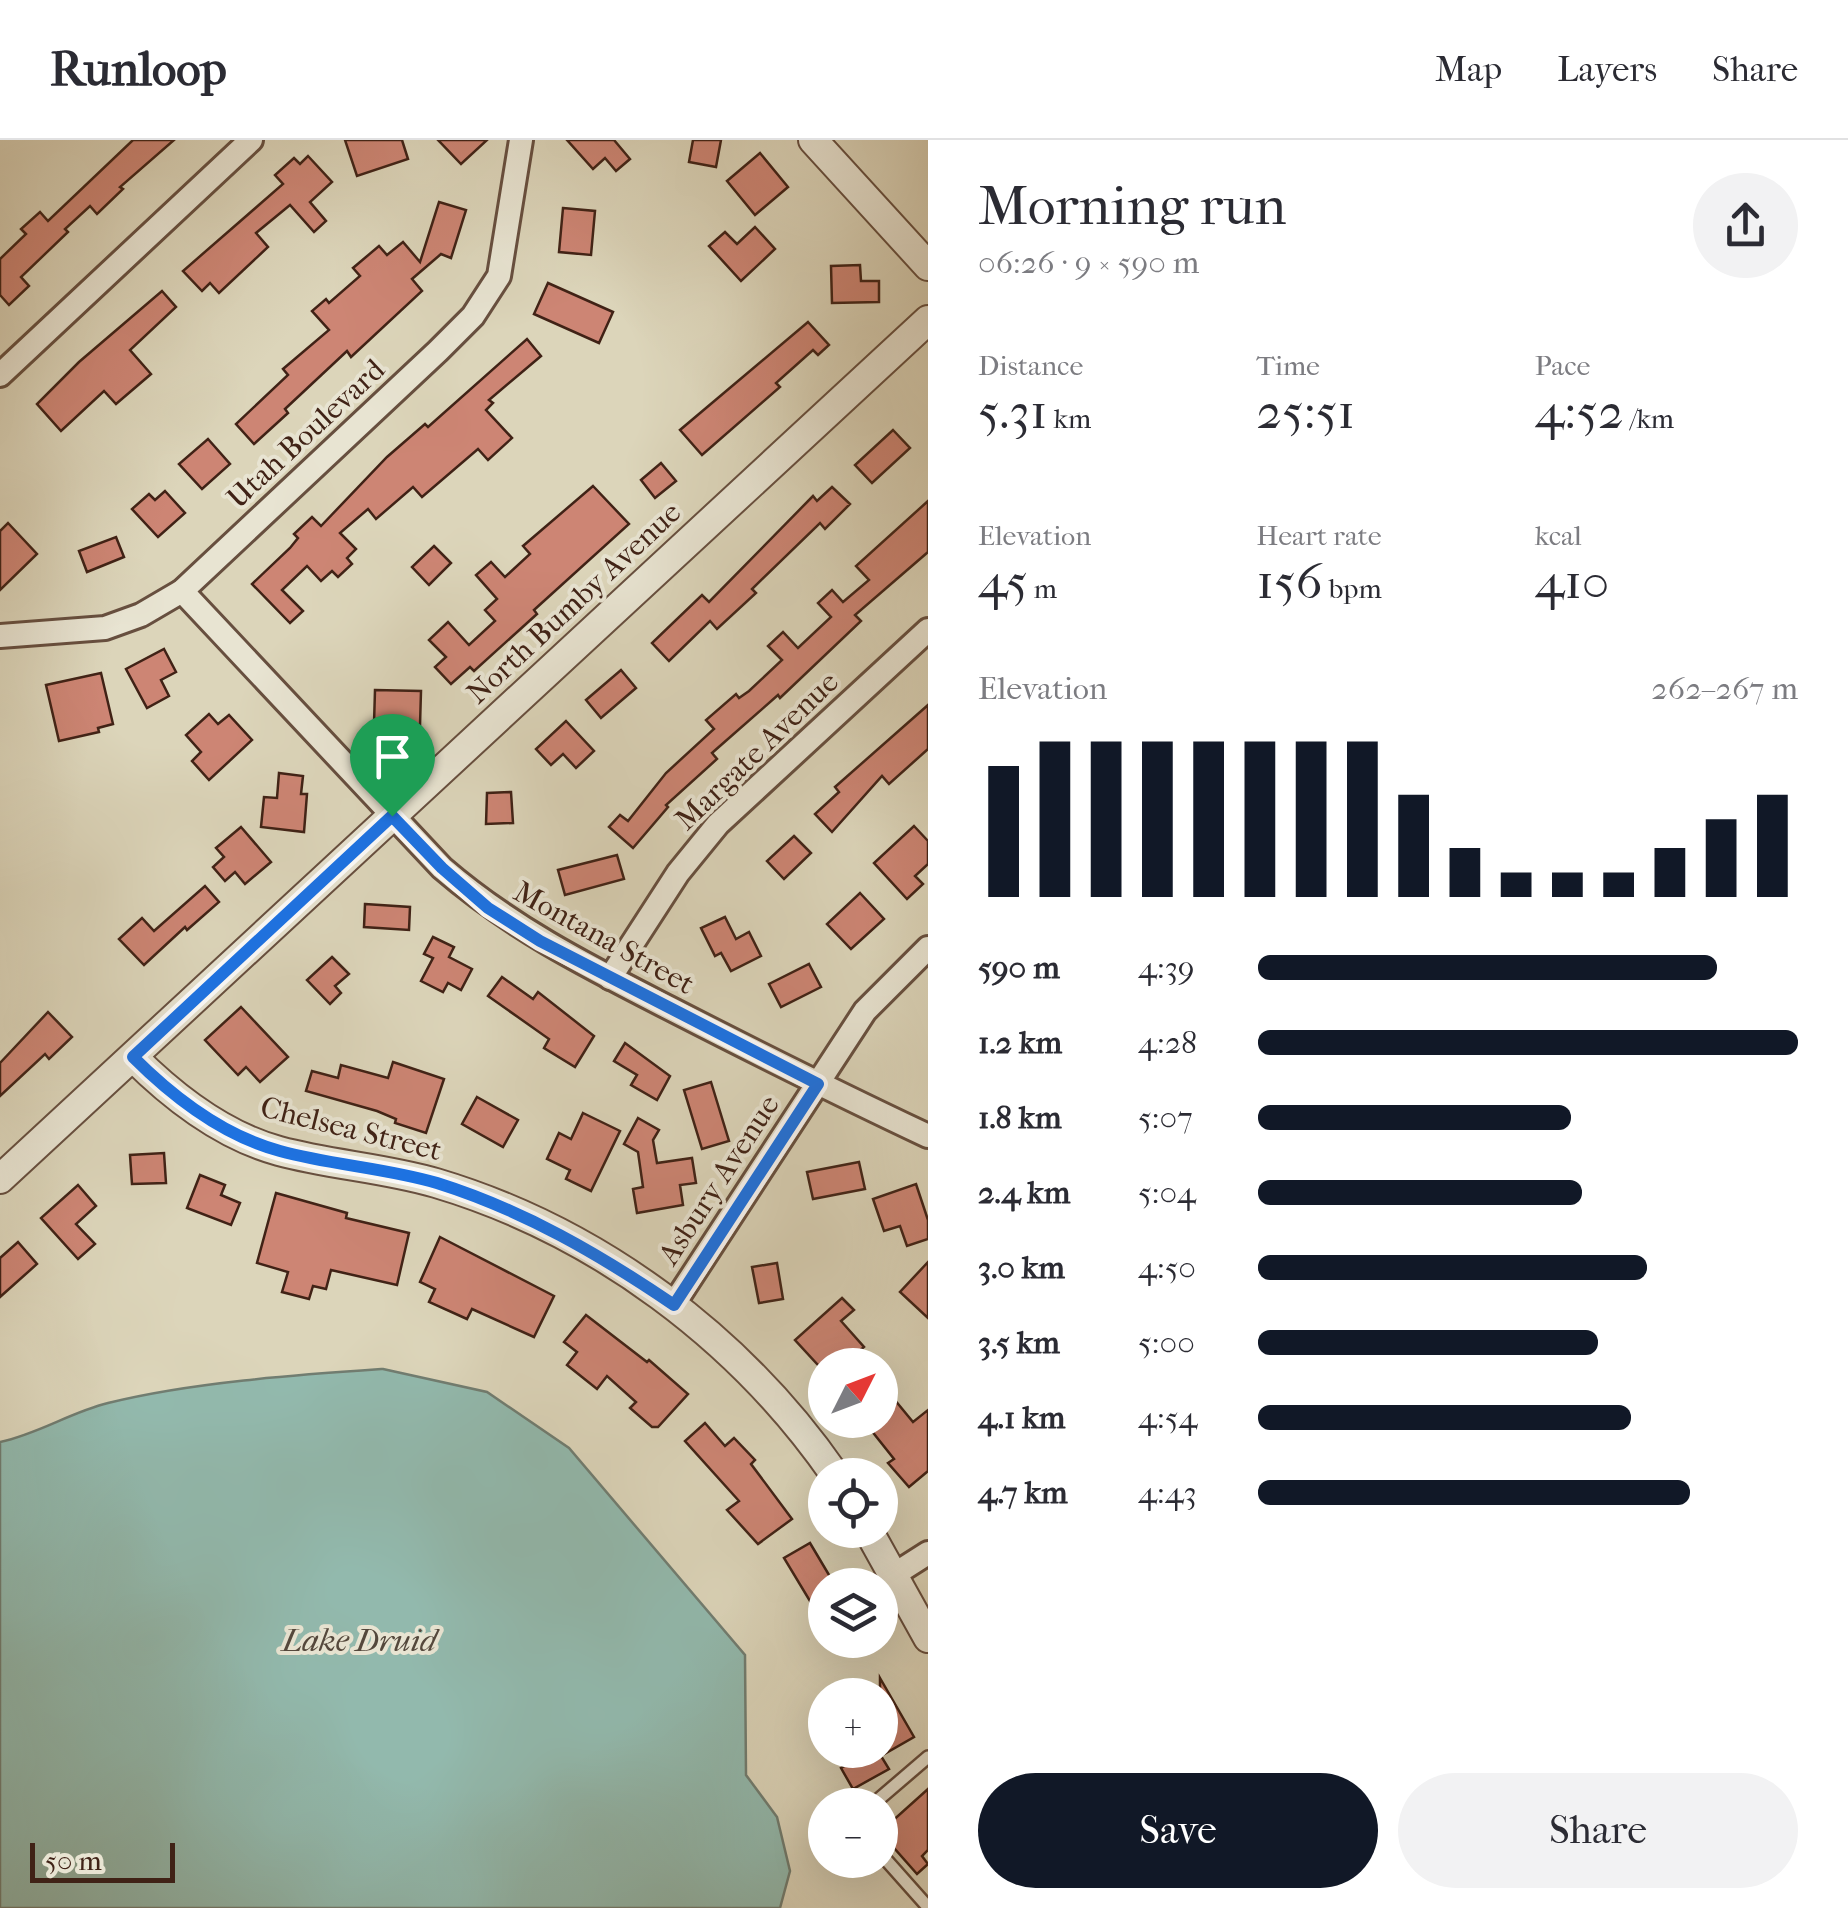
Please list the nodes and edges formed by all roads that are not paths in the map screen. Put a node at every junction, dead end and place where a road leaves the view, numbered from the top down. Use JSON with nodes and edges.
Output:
{"nodes":[{"id":1,"x":251,"y":140,"type":"edge"},
{"id":2,"x":521,"y":140,"type":"edge"},
{"id":3,"x":813,"y":140,"type":"edge"},
{"id":4,"x":928,"y":266,"type":"edge"},
{"id":5,"x":928,"y":320,"type":"edge"},
{"id":6,"x":0,"y":375,"type":"edge"},
{"id":7,"x":182,"y":591,"type":"junction"},
{"id":8,"x":928,"y":630,"type":"edge"},
{"id":9,"x":0,"y":636,"type":"edge"},
{"id":10,"x":392,"y":816,"type":"junction"},
{"id":11,"x":928,"y":948,"type":"edge"},
{"id":12,"x":610,"y":978,"type":"junction"},
{"id":13,"x":133,"y":1057,"type":"junction"},
{"id":14,"x":818,"y":1084,"type":"junction"},
{"id":15,"x":928,"y":1136,"type":"edge"},
{"id":16,"x":0,"y":1180,"type":"edge"},
{"id":17,"x":674,"y":1305,"type":"junction"},
{"id":18,"x":822,"y":1458,"type":"edge"},
{"id":19,"x":928,"y":1553,"type":"edge"},
{"id":20,"x":898,"y":1573,"type":"edge"},
{"id":21,"x":898,"y":1578,"type":"edge"},
{"id":22,"x":928,"y":1638,"type":"edge"},
{"id":23,"x":928,"y":1757,"type":"edge"},
{"id":24,"x":892,"y":1788,"type":"edge"},
{"id":25,"x":898,"y":1873,"type":"edge"},
{"id":26,"x":928,"y":1906,"type":"edge"}],
"edges":[{"from":1,"to":6,"type":"street"},
{"from":2,"to":7,"type":"street","name":"Utah Boulevard"},
{"from":3,"to":4,"type":"street"},
{"from":5,"to":10,"type":"street","name":"North Bumby Avenue"},
{"from":7,"to":9,"type":"street","name":"Utah Boulevard"},
{"from":7,"to":10,"type":"street","name":"Montana Street"},
{"from":8,"to":12,"type":"street","name":"Margate Avenue"},
{"from":10,"to":12,"type":"street","name":"Montana Street"},
{"from":10,"to":13,"type":"street","name":"North Bumby Avenue"},
{"from":11,"to":14,"type":"street","name":"Asbury Avenue"},
{"from":12,"to":14,"type":"street","name":"Montana Street"},
{"from":13,"to":16,"type":"street","name":"North Bumby Avenue"},
{"from":13,"to":17,"type":"street","name":"Chelsea Street"},
{"from":14,"to":15,"type":"street","name":"Montana Street"},
{"from":14,"to":17,"type":"street","name":"Asbury Avenue"},
{"from":17,"to":18,"type":"street","name":"Chelsea Street"},
{"from":19,"to":20,"type":"street"},
{"from":21,"to":22,"type":"street"},
{"from":23,"to":24,"type":"lane"},
{"from":25,"to":26,"type":"lane"}]}
